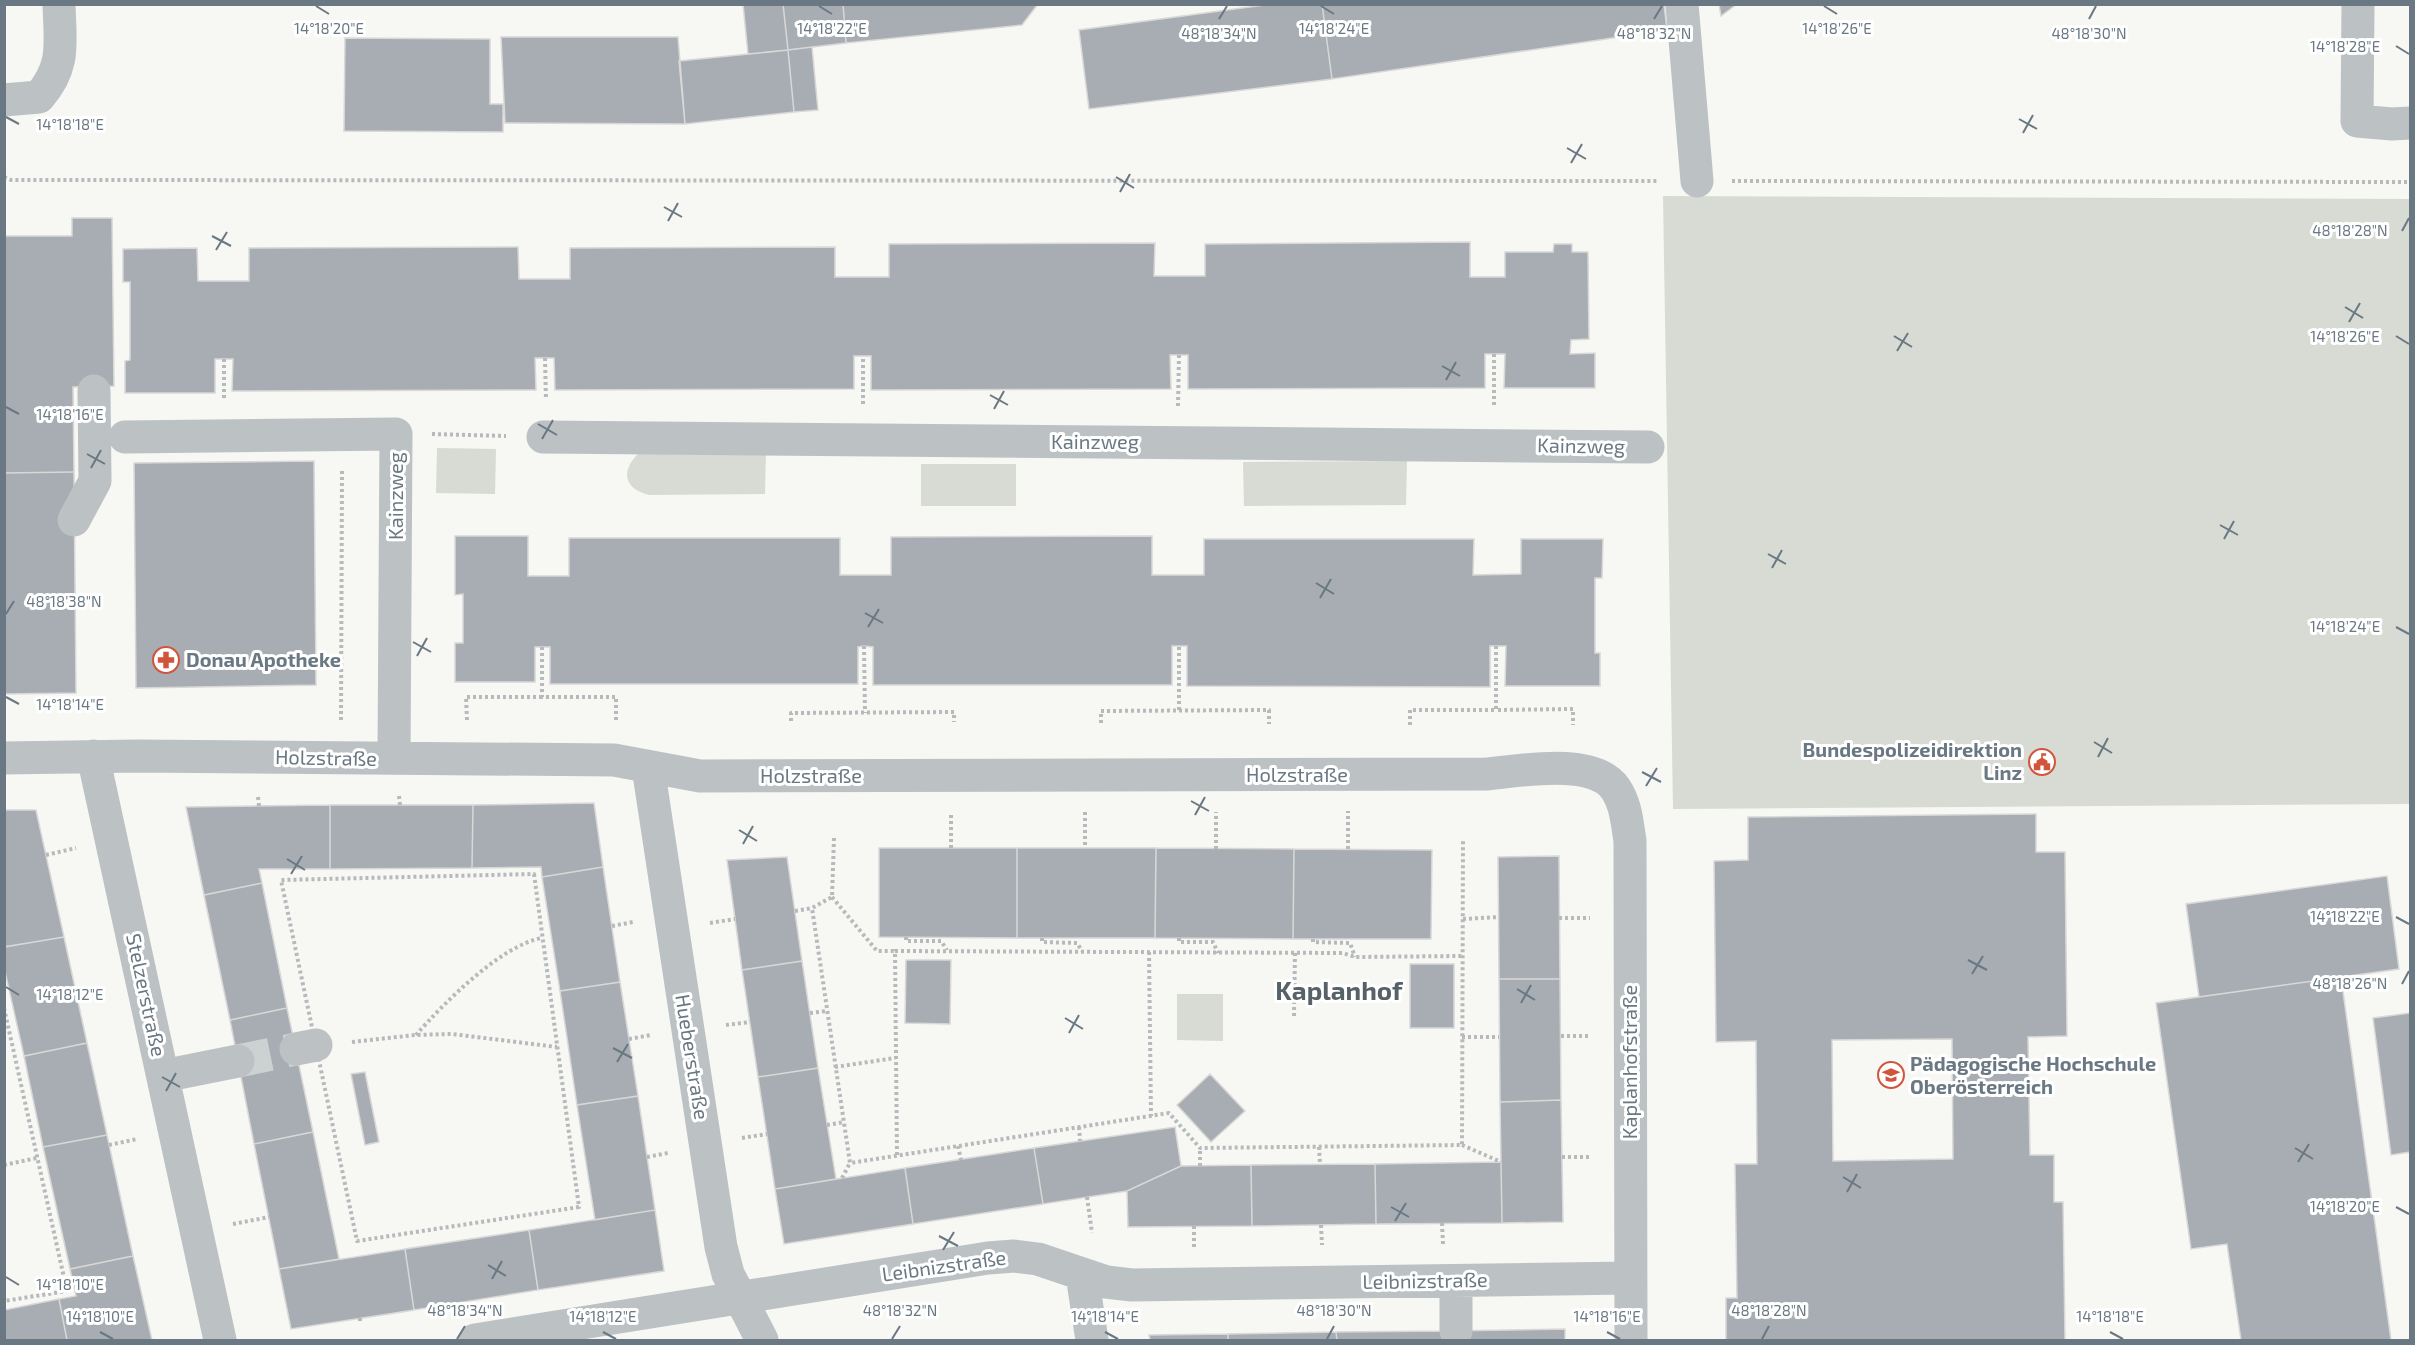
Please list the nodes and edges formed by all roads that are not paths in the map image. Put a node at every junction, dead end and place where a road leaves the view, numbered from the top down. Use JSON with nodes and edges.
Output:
{"nodes":[{"id":1,"x":59,"y":4,"type":"edge"},
{"id":2,"x":1682,"y":4,"type":"edge"},
{"id":3,"x":2358,"y":4,"type":"edge"},
{"id":4,"x":4,"y":100,"type":"edge"},
{"id":5,"x":2402,"y":123,"type":"edge"},
{"id":6,"x":1696,"y":181,"type":"road end"},
{"id":7,"x":94,"y":391,"type":"dead end"},
{"id":8,"x":125,"y":437,"type":"dead end"},
{"id":9,"x":543,"y":437,"type":"dead end"},
{"id":10,"x":1648,"y":447,"type":"dead end"},
{"id":11,"x":74,"y":520,"type":"dead end"},
{"id":12,"x":93,"y":756,"type":"junction"},
{"id":13,"x":4,"y":758,"type":"edge"},
{"id":14,"x":394,"y":758,"type":"junction"},
{"id":15,"x":648,"y":767,"type":"junction"},
{"id":16,"x":1614,"y":786,"type":"joint"},
{"id":17,"x":238,"y":1061,"type":"tunnel mouth"},
{"id":18,"x":163,"y":1076,"type":"junction"},
{"id":19,"x":1082,"y":1275,"type":"junction"},
{"id":20,"x":1630,"y":1278,"type":"junction"},
{"id":21,"x":1456,"y":1281,"type":"junction"},
{"id":22,"x":739,"y":1298,"type":"junction"},
{"id":23,"x":1456,"y":1331,"type":"dead end"},
{"id":24,"x":563,"y":1334,"type":"edge"},
{"id":25,"x":220,"y":1341,"type":"edge"},
{"id":26,"x":475,"y":1341,"type":"edge"},
{"id":27,"x":762,"y":1341,"type":"edge"},
{"id":28,"x":1092,"y":1341,"type":"edge"},
{"id":29,"x":1631,"y":1341,"type":"edge"}],
"edges":[{"from":1,"to":4,"type":"street"},
{"from":2,"to":6,"type":"street"},
{"from":3,"to":5,"type":"street"},
{"from":7,"to":11,"type":"street"},
{"from":8,"to":14,"type":"street","name":"Kainzweg"},
{"from":9,"to":10,"type":"street","name":"Kainzweg"},
{"from":12,"to":13,"type":"street","name":"Holzstraße"},
{"from":12,"to":14,"type":"street","name":"Holzstraße"},
{"from":12,"to":18,"type":"street","name":"Stelzerstraße"},
{"from":14,"to":15,"type":"street","name":"Holzstraße"},
{"from":15,"to":16,"type":"street","name":"Holzstraße"},
{"from":15,"to":22,"type":"street","name":"Hueberstraße"},
{"from":16,"to":20,"type":"street","name":"Kaplanhofstraße"},
{"from":17,"to":18,"type":"street"},
{"from":18,"to":25,"type":"street","name":"Stelzerstraße"},
{"from":19,"to":21,"type":"street","name":"Leibnizstraße"},
{"from":19,"to":22,"type":"street","name":"Leibnizstraße"},
{"from":19,"to":28,"type":"street"},
{"from":20,"to":21,"type":"street","name":"Leibnizstraße"},
{"from":20,"to":29,"type":"street","name":"Kaplanhofstraße"},
{"from":21,"to":23,"type":"street"},
{"from":22,"to":24,"type":"street","name":"Leibnizstraße"},
{"from":22,"to":27,"type":"street","name":"Hueberstraße"},
{"from":24,"to":26,"type":"street","name":"Leibnizstraße"}]}
